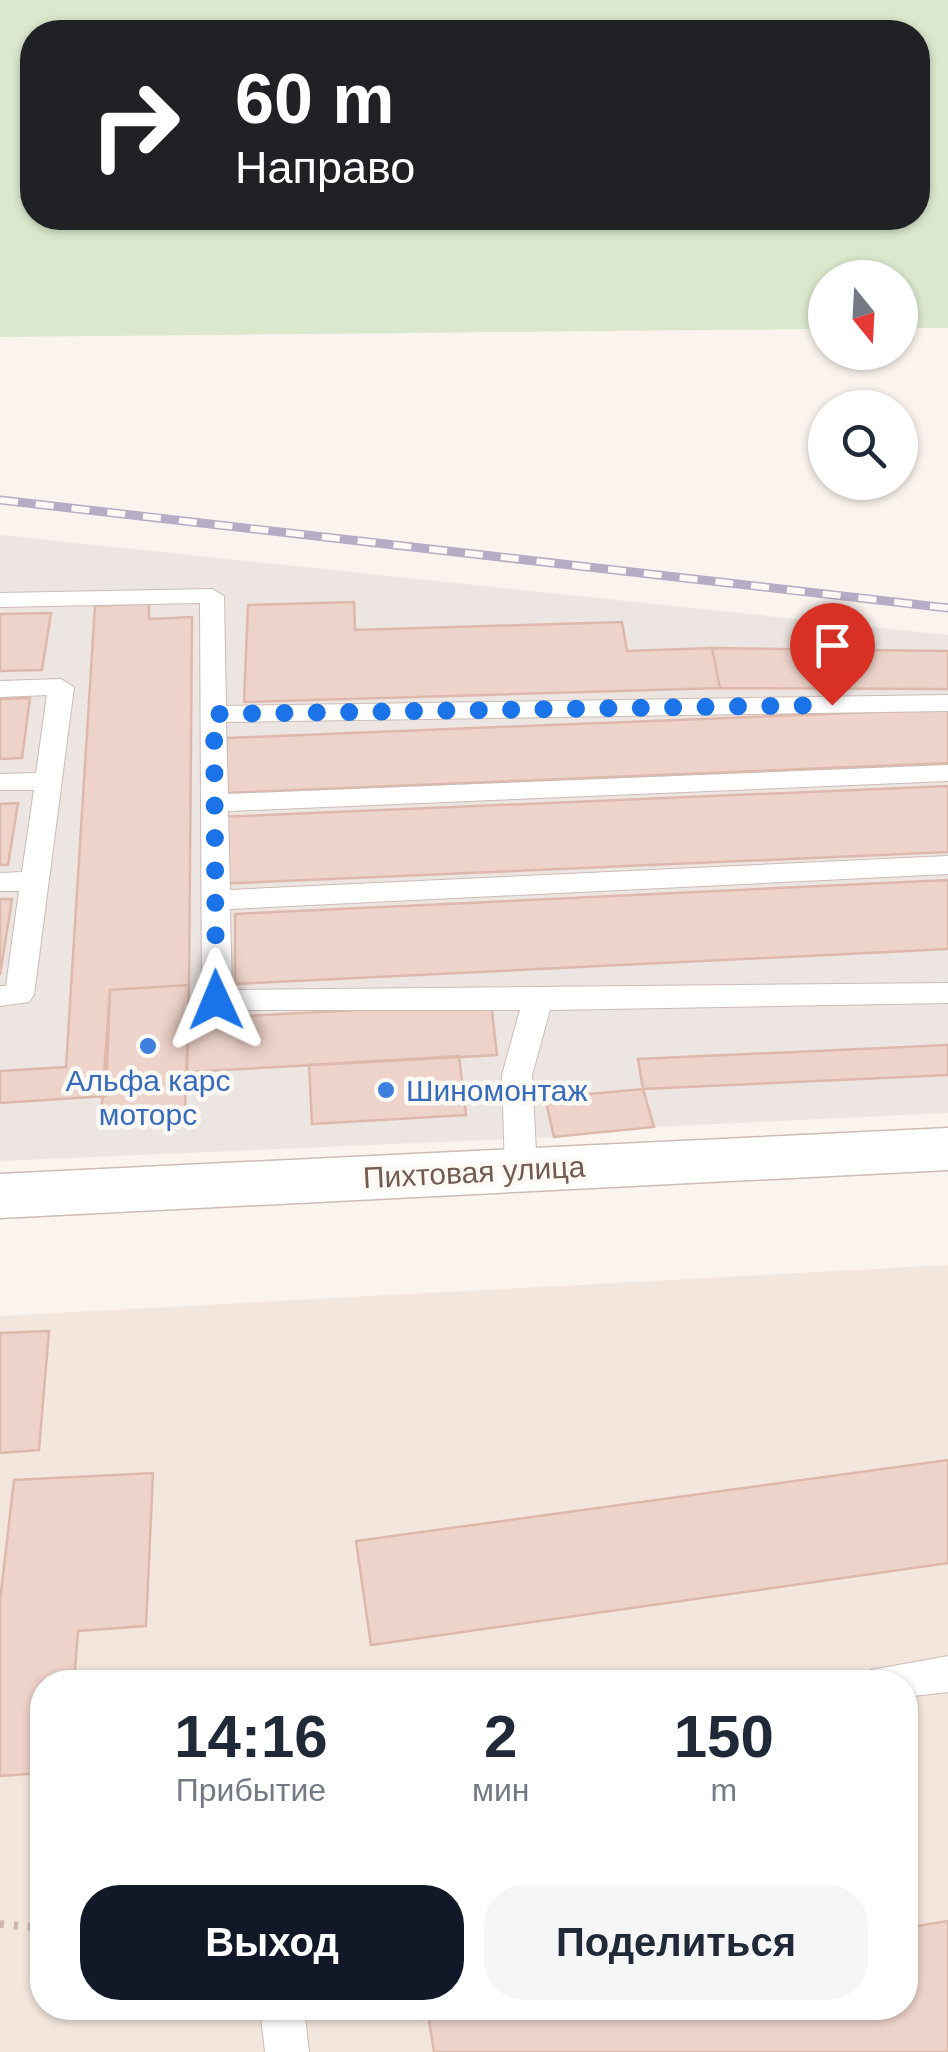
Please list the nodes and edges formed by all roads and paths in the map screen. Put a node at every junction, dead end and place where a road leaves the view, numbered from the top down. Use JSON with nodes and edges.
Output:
{"nodes":[{"id":1,"x":0,"y":600,"type":"edge"},
{"id":2,"x":0,"y":689,"type":"edge"},
{"id":3,"x":948,"y":703,"type":"edge"},
{"id":4,"x":214,"y":714,"type":"junction"},
{"id":5,"x":948,"y":772,"type":"edge"},
{"id":6,"x":48,"y":780,"type":"junction"},
{"id":7,"x":0,"y":782,"type":"edge"},
{"id":8,"x":214,"y":803,"type":"junction"},
{"id":9,"x":948,"y":865,"type":"edge"},
{"id":10,"x":34,"y":881,"type":"junction"},
{"id":11,"x":0,"y":882,"type":"edge"},
{"id":12,"x":216,"y":900,"type":"junction"},
{"id":13,"x":948,"y":993,"type":"edge"},
{"id":14,"x":0,"y":996,"type":"edge"},
{"id":15,"x":538,"y":1000,"type":"junction"},
{"id":16,"x":948,"y":1148,"type":"edge"},
{"id":17,"x":522,"y":1170,"type":"junction"},
{"id":18,"x":0,"y":1196,"type":"edge"},
{"id":19,"x":948,"y":1674,"type":"edge"},
{"id":20,"x":918,"y":1678,"type":"edge"},
{"id":21,"x":0,"y":1924,"type":"edge"},
{"id":22,"x":30,"y":1927,"type":"edge"},
{"id":23,"x":283,"y":2020,"type":"edge"},
{"id":24,"x":287,"y":2052,"type":"edge"}],
"edges":[{"from":1,"to":4,"type":"lane"},
{"from":2,"to":6,"type":"lane"},
{"from":3,"to":4,"type":"lane"},
{"from":4,"to":8,"type":"lane"},
{"from":5,"to":8,"type":"lane"},
{"from":6,"to":7,"type":"lane"},
{"from":6,"to":10,"type":"lane"},
{"from":8,"to":12,"type":"lane"},
{"from":9,"to":12,"type":"lane"},
{"from":10,"to":11,"type":"lane"},
{"from":10,"to":14,"type":"lane"},
{"from":12,"to":15,"type":"lane"},
{"from":13,"to":15,"type":"lane"},
{"from":15,"to":17,"type":"lane"},
{"from":16,"to":17,"type":"street","name":"Пихтовая улица"},
{"from":17,"to":18,"type":"street","name":"Пихтовая улица"},
{"from":19,"to":20,"type":"lane"},
{"from":21,"to":22,"type":"path"},
{"from":23,"to":24,"type":"lane"}]}
